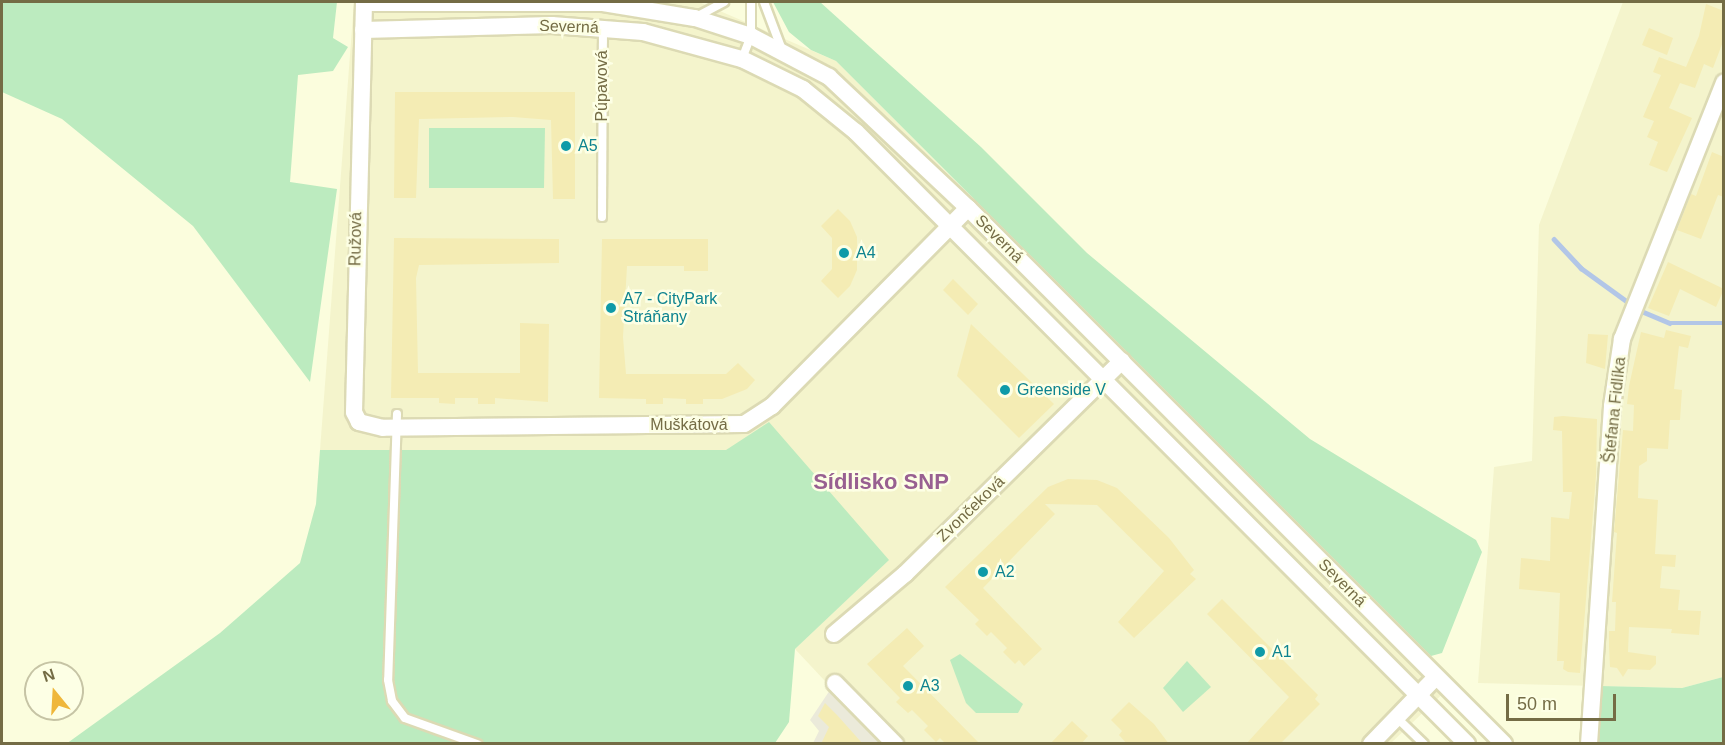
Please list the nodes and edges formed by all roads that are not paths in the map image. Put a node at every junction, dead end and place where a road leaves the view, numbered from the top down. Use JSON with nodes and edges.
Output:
{"nodes":[{"id":1,"x":724,"y":2,"type":"edge"},
{"id":2,"x":751,"y":2,"type":"edge"},
{"id":3,"x":764,"y":2,"type":"edge"},
{"id":4,"x":603,"y":3,"type":"junction"},
{"id":5,"x":695,"y":18,"type":"junction"},
{"id":6,"x":603,"y":28,"type":"junction"},
{"id":7,"x":363,"y":30,"type":"junction"},
{"id":8,"x":751,"y":36,"type":"junction"},
{"id":9,"x":782,"y":51,"type":"junction"},
{"id":10,"x":742,"y":59,"type":"junction"},
{"id":11,"x":1724,"y":83,"type":"edge"},
{"id":12,"x":968,"y":208,"type":"junction"},
{"id":13,"x":602,"y":217,"type":"dead end"},
{"id":14,"x":950,"y":225,"type":"junction"},
{"id":15,"x":1122,"y":361,"type":"junction"},
{"id":16,"x":1104,"y":379,"type":"junction"},
{"id":17,"x":392,"y":423,"type":"junction"},
{"id":18,"x":834,"y":634,"type":"dead end"},
{"id":19,"x":1436,"y":677,"type":"junction"},
{"id":20,"x":835,"y":683,"type":"dead end"},
{"id":21,"x":1419,"y":694,"type":"junction"},
{"id":22,"x":1397,"y":718,"type":"junction"},
{"id":23,"x":477,"y":744,"type":"edge"},
{"id":24,"x":895,"y":744,"type":"edge"},
{"id":25,"x":1371,"y":744,"type":"edge"},
{"id":26,"x":1424,"y":744,"type":"edge"},
{"id":27,"x":1467,"y":744,"type":"edge"},
{"id":28,"x":1504,"y":744,"type":"edge"},
{"id":29,"x":1588,"y":744,"type":"edge"}],
"edges":[{"from":1,"to":5,"type":"lane"},
{"from":2,"to":8,"type":"lane"},
{"from":3,"to":9,"type":"lane"},
{"from":4,"to":5,"type":"street","name":"Severná"},
{"from":4,"to":6,"type":"street"},
{"from":4,"to":7,"type":"street","name":"Severná"},
{"from":5,"to":8,"type":"street","name":"Severná"},
{"from":6,"to":7,"type":"street","name":"Severná"},
{"from":6,"to":10,"type":"street","name":"Severná"},
{"from":6,"to":13,"type":"lane","name":"Púpavová"},
{"from":7,"to":17,"type":"street","name":"Ružová"},
{"from":8,"to":9,"type":"street","name":"Severná"},
{"from":8,"to":10,"type":"lane"},
{"from":9,"to":12,"type":"street","name":"Severná"},
{"from":10,"to":14,"type":"street","name":"Severná"},
{"from":11,"to":29,"type":"street","name":"Štefana Fidlíka"},
{"from":12,"to":14,"type":"street","name":"Muškátová"},
{"from":12,"to":15,"type":"street","name":"Severná"},
{"from":14,"to":16,"type":"street","name":"Severná"},
{"from":14,"to":17,"type":"street","name":"Muškátová"},
{"from":15,"to":16,"type":"street","name":"Zvončeková"},
{"from":15,"to":19,"type":"street","name":"Severná"},
{"from":16,"to":18,"type":"street","name":"Zvončeková"},
{"from":16,"to":21,"type":"street","name":"Severná"},
{"from":17,"to":23,"type":"lane"},
{"from":19,"to":21,"type":"street"},
{"from":19,"to":28,"type":"street","name":"Severná"},
{"from":20,"to":24,"type":"street"},
{"from":21,"to":22,"type":"street"},
{"from":21,"to":27,"type":"street","name":"Severná"},
{"from":22,"to":25,"type":"street"},
{"from":22,"to":26,"type":"lane"}]}
